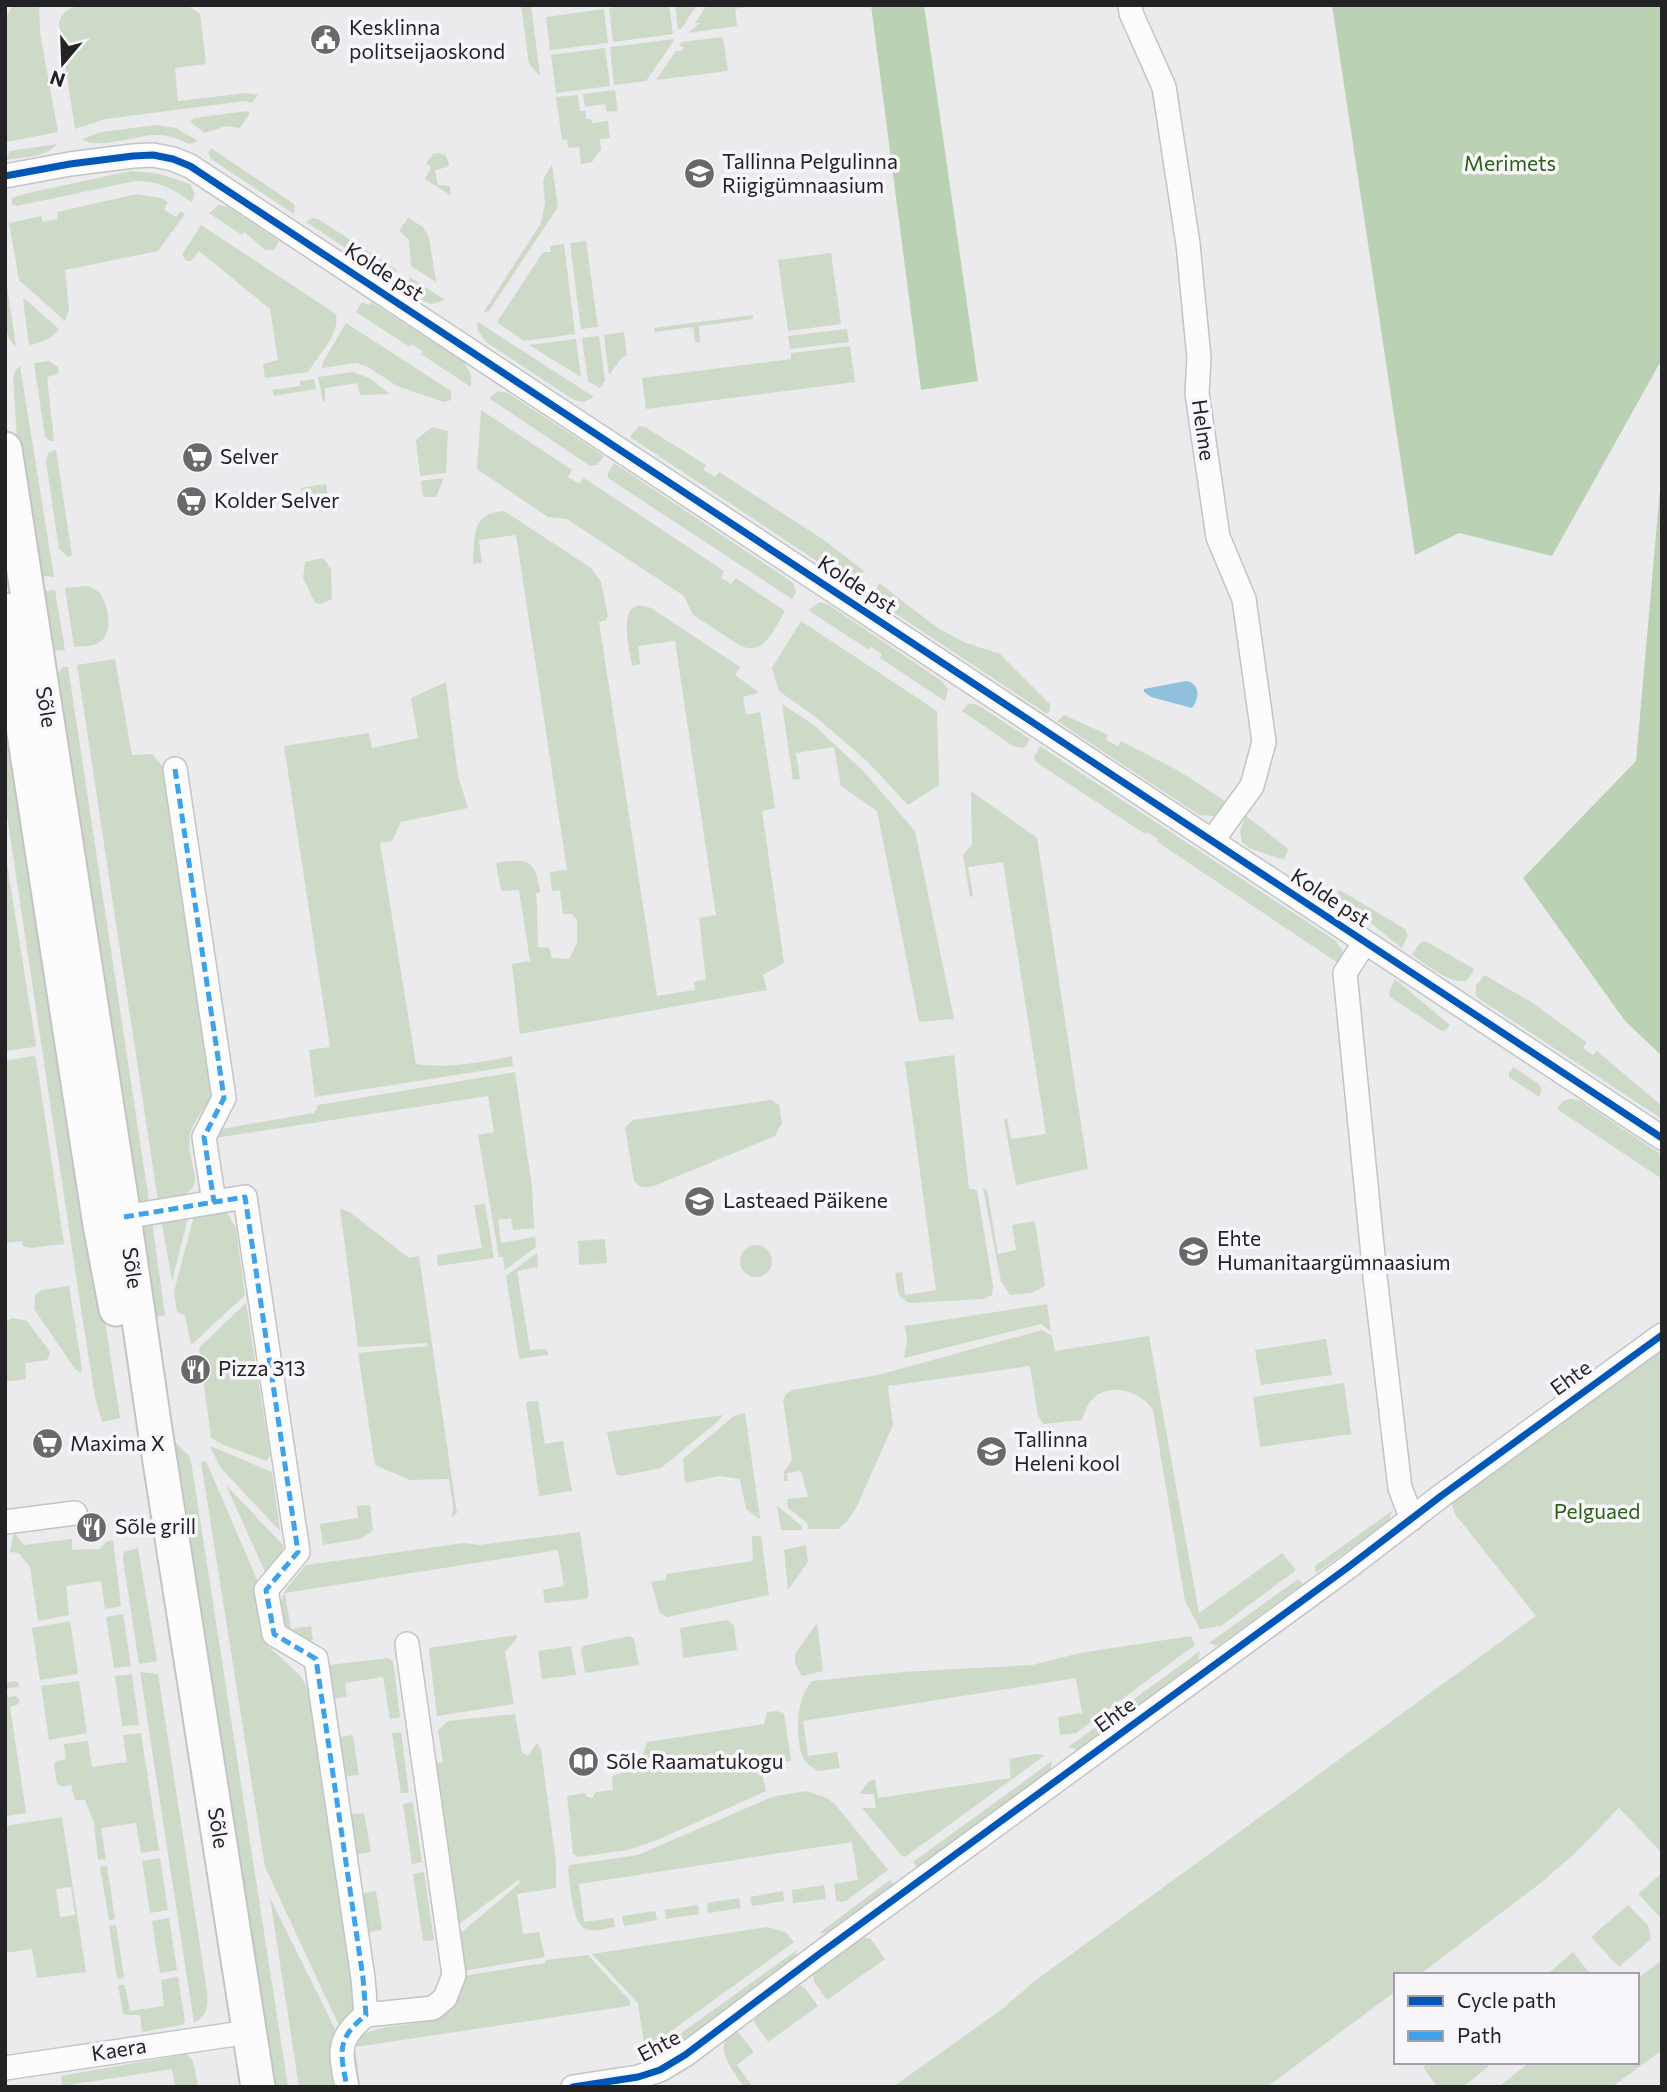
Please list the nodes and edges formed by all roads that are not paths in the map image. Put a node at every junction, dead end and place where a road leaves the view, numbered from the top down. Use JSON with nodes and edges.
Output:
{"nodes":[{"id":1,"x":1130,"y":5,"type":"edge"},
{"id":2,"x":5,"y":176,"type":"edge"},
{"id":3,"x":5,"y":449,"type":"edge"},
{"id":4,"x":5,"y":610,"type":"edge"},
{"id":5,"x":23,"y":704,"type":"edge"},
{"id":6,"x":175,"y":769,"type":"dead end"},
{"id":7,"x":1212,"y":841,"type":"junction"},
{"id":8,"x":1366,"y":942,"type":"junction"},
{"id":9,"x":1662,"y":1138,"type":"edge"},
{"id":10,"x":214,"y":1202,"type":"junction"},
{"id":11,"x":124,"y":1217,"type":"junction"},
{"id":12,"x":1662,"y":1335,"type":"edge"},
{"id":13,"x":75,"y":1513,"type":"dead end"},
{"id":14,"x":1412,"y":1519,"type":"junction"},
{"id":15,"x":5,"y":1522,"type":"edge"},
{"id":16,"x":407,"y":1644,"type":"dead end"},
{"id":17,"x":366,"y":2015,"type":"junction"},
{"id":18,"x":241,"y":2033,"type":"junction"},
{"id":19,"x":5,"y":2068,"type":"edge"},
{"id":20,"x":238,"y":2087,"type":"edge"},
{"id":21,"x":258,"y":2087,"type":"edge"},
{"id":22,"x":347,"y":2087,"type":"edge"},
{"id":23,"x":573,"y":2087,"type":"edge"}],
"edges":[{"from":1,"to":7,"type":"street","name":"Helme"},
{"from":2,"to":7,"type":"street","name":"Kolde pst"},
{"from":3,"to":5,"type":"main road","name":"Sõle"},
{"from":4,"to":5,"type":"main road","name":"Sõle"},
{"from":5,"to":11,"type":"main road","name":"Sõle"},
{"from":5,"to":18,"type":"main road","name":"Sõle"},
{"from":6,"to":10,"type":"street"},
{"from":7,"to":8,"type":"street","name":"Kolde pst"},
{"from":8,"to":9,"type":"street","name":"Kolde pst"},
{"from":8,"to":14,"type":"street"},
{"from":10,"to":11,"type":"street"},
{"from":10,"to":17,"type":"street"},
{"from":11,"to":18,"type":"main road","name":"Sõle"},
{"from":12,"to":14,"type":"street","name":"Ehte"},
{"from":13,"to":15,"type":"street"},
{"from":14,"to":23,"type":"street","name":"Ehte"},
{"from":16,"to":17,"type":"street"},
{"from":17,"to":22,"type":"street"},
{"from":18,"to":19,"type":"street","name":"Kaera"},
{"from":18,"to":20,"type":"main road","name":"Sõle"},
{"from":18,"to":21,"type":"main road","name":"Sõle"}]}
